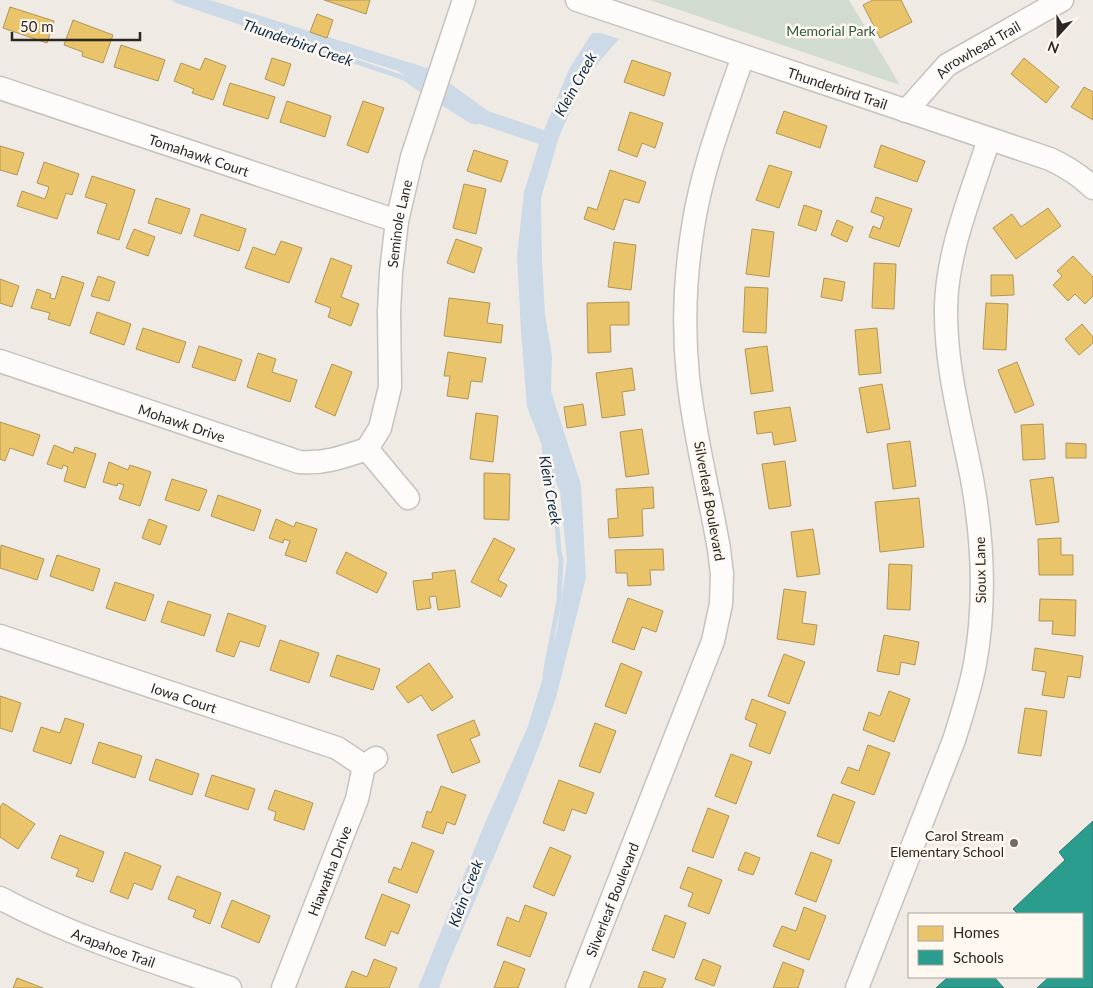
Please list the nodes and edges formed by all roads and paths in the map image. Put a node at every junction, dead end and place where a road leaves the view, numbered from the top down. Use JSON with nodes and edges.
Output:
{"nodes":[{"id":1,"x":464,"y":0,"type":"edge"},
{"id":2,"x":577,"y":0,"type":"edge"},
{"id":3,"x":1062,"y":0,"type":"edge"},
{"id":4,"x":743,"y":56,"type":"junction"},
{"id":5,"x":0,"y":88,"type":"edge"},
{"id":6,"x":906,"y":111,"type":"junction"},
{"id":7,"x":989,"y":139,"type":"junction"},
{"id":8,"x":1093,"y":188,"type":"edge"},
{"id":9,"x":398,"y":221,"type":"junction"},
{"id":10,"x":0,"y":362,"type":"edge"},
{"id":11,"x":367,"y":449,"type":"junction"},
{"id":12,"x":408,"y":498,"type":"dead end"},
{"id":13,"x":0,"y":636,"type":"edge"},
{"id":14,"x":370,"y":762,"type":"joint"},
{"id":15,"x":0,"y":898,"type":"edge"},
{"id":16,"x":230,"y":988,"type":"edge"},
{"id":17,"x":283,"y":988,"type":"edge"},
{"id":18,"x":577,"y":988,"type":"edge"},
{"id":19,"x":857,"y":988,"type":"edge"}],
"edges":[{"from":1,"to":9,"type":"street","name":"Seminole Lane"},
{"from":2,"to":4,"type":"street","name":"Thunderbird Trail"},
{"from":3,"to":6,"type":"street","name":"Arrowhead Trail"},
{"from":4,"to":6,"type":"street","name":"Thunderbird Trail"},
{"from":4,"to":18,"type":"street","name":"Silverleaf Boulevard"},
{"from":5,"to":9,"type":"street","name":"Tomahawk Court"},
{"from":6,"to":7,"type":"street","name":"Thunderbird Trail"},
{"from":7,"to":8,"type":"street","name":"Thunderbird Trail"},
{"from":7,"to":19,"type":"street","name":"Sioux Lane"},
{"from":9,"to":11,"type":"street","name":"Seminole Lane"},
{"from":10,"to":11,"type":"street","name":"Mohawk Drive"},
{"from":11,"to":12,"type":"street"},
{"from":13,"to":14,"type":"street","name":"Iowa Court"},
{"from":14,"to":17,"type":"street","name":"Hiawatha Drive"},
{"from":15,"to":16,"type":"street","name":"Arapahoe Trail"}]}
